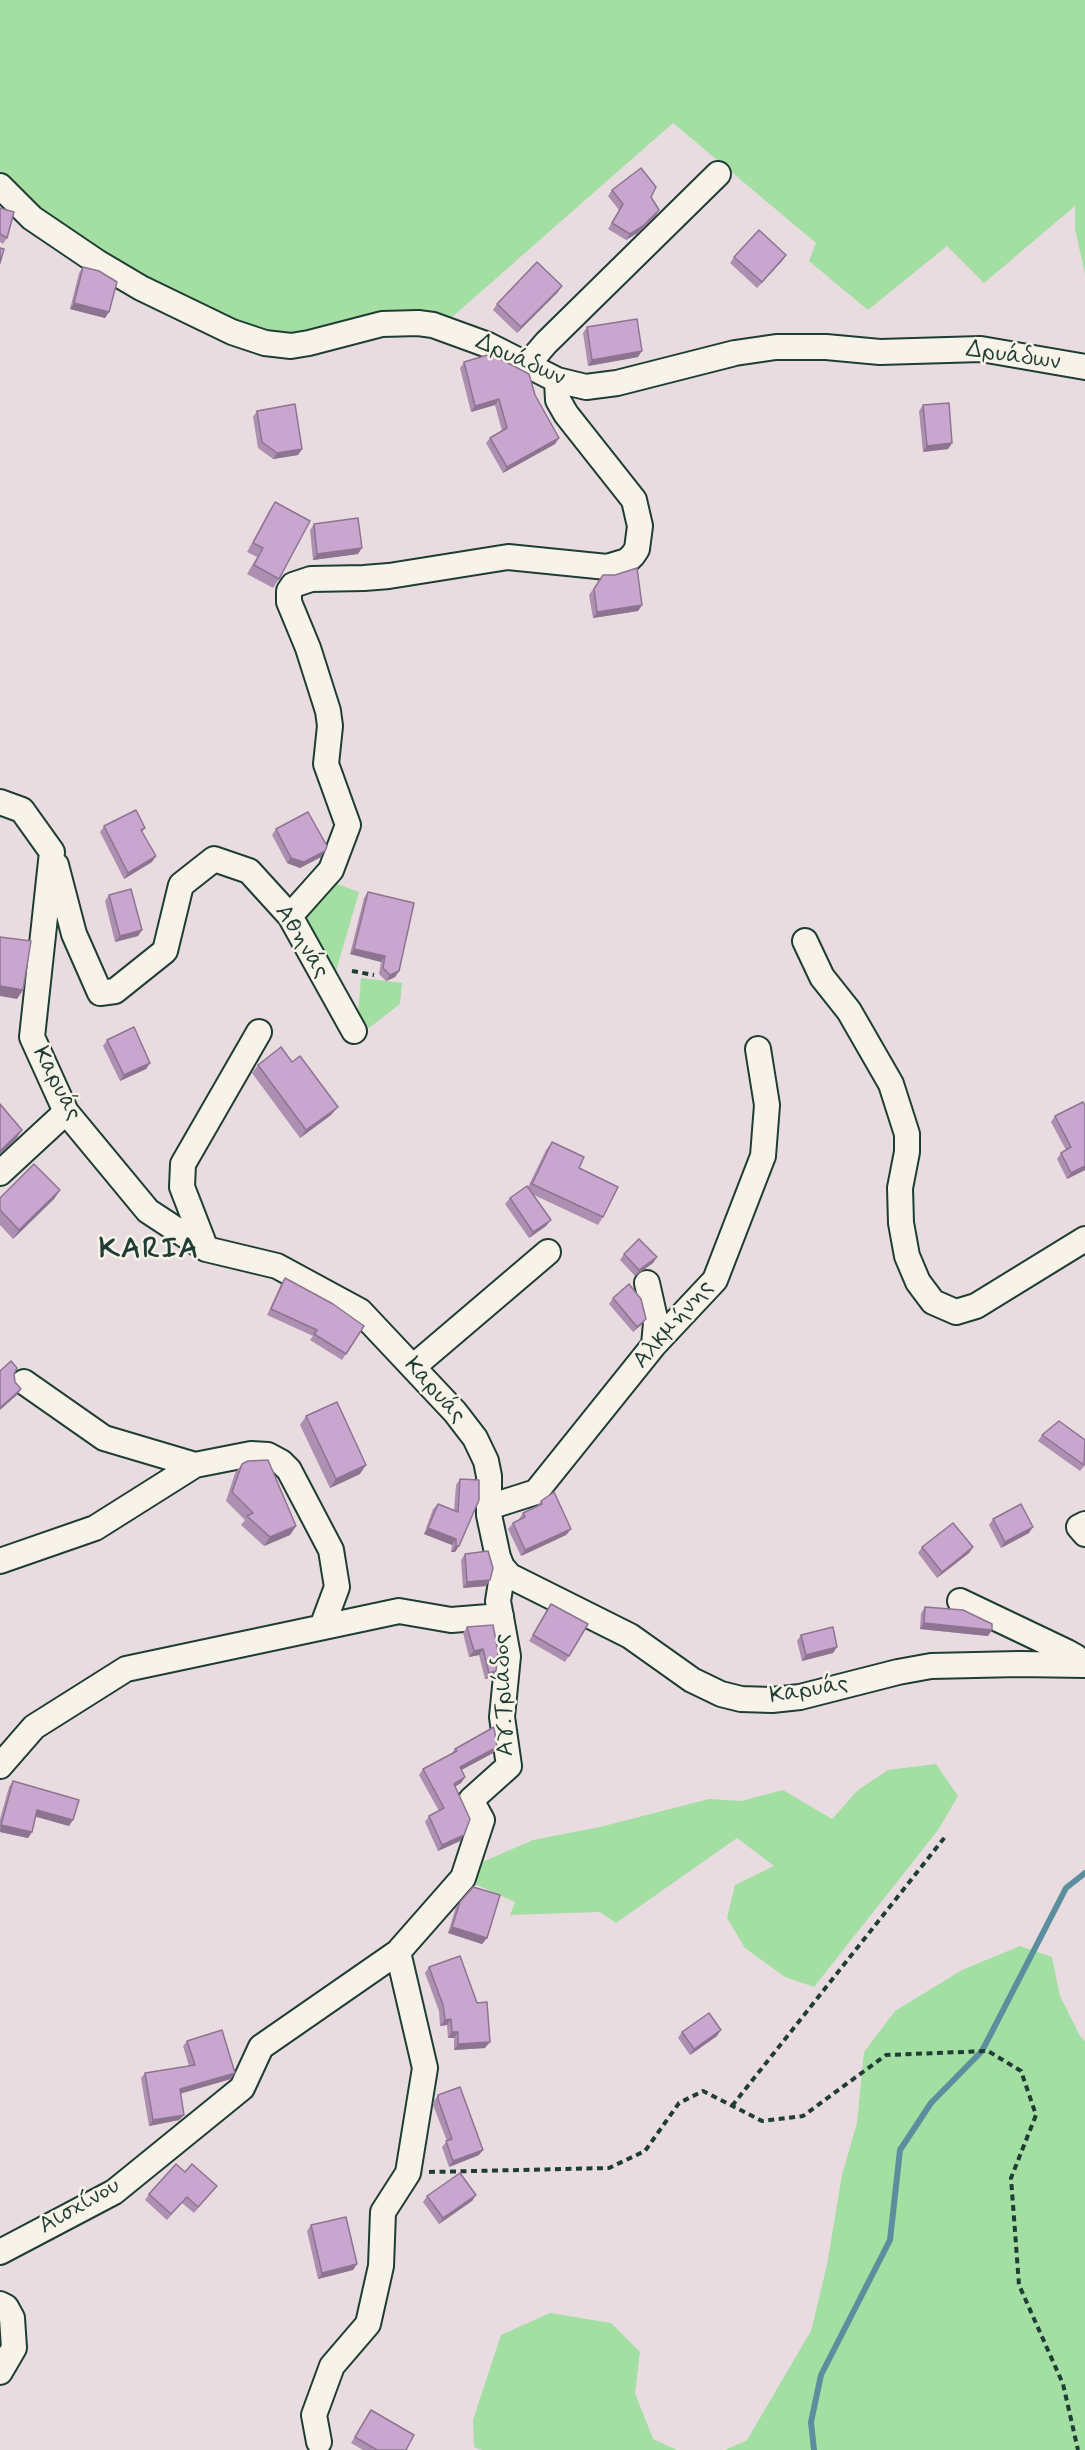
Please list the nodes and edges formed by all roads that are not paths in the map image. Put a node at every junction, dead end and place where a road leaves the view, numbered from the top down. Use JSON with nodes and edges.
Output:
{"nodes":[{"id":1,"x":718,"y":174,"type":"dead end"},
{"id":2,"x":0,"y":186,"type":"edge"},
{"id":3,"x":528,"y":364,"type":"junction"},
{"id":4,"x":1085,"y":367,"type":"edge"},
{"id":5,"x":557,"y":380,"type":"junction"},
{"id":6,"x":0,"y":802,"type":"edge"},
{"id":7,"x":52,"y":852,"type":"junction"},
{"id":8,"x":290,"y":916,"type":"junction"},
{"id":9,"x":805,"y":941,"type":"dead end"},
{"id":10,"x":354,"y":1031,"type":"dead end"},
{"id":11,"x":259,"y":1032,"type":"dead end"},
{"id":12,"x":758,"y":1049,"type":"dead end"},
{"id":13,"x":66,"y":1112,"type":"junction"},
{"id":14,"x":0,"y":1173,"type":"edge"},
{"id":15,"x":1085,"y":1239,"type":"edge"},
{"id":16,"x":206,"y":1249,"type":"junction"},
{"id":17,"x":548,"y":1252,"type":"dead end"},
{"id":18,"x":647,"y":1283,"type":"dead end"},
{"id":19,"x":654,"y":1345,"type":"junction"},
{"id":20,"x":413,"y":1367,"type":"junction"},
{"id":21,"x":24,"y":1382,"type":"dead end"},
{"id":22,"x":195,"y":1465,"type":"junction"},
{"id":23,"x":489,"y":1507,"type":"junction"},
{"id":24,"x":1085,"y":1524,"type":"edge"},
{"id":25,"x":1085,"y":1534,"type":"edge"},
{"id":26,"x":0,"y":1561,"type":"edge"},
{"id":27,"x":506,"y":1572,"type":"junction"},
{"id":28,"x":960,"y":1601,"type":"dead end"},
{"id":29,"x":501,"y":1616,"type":"junction"},
{"id":30,"x":322,"y":1627,"type":"junction"},
{"id":31,"x":1083,"y":1665,"type":"edge"},
{"id":32,"x":0,"y":1766,"type":"edge"},
{"id":33,"x":398,"y":1952,"type":"junction"},
{"id":34,"x":0,"y":2252,"type":"edge"},
{"id":35,"x":0,"y":2304,"type":"edge"},
{"id":36,"x":0,"y":2372,"type":"edge"},
{"id":37,"x":319,"y":2442,"type":"dead end"}],
"edges":[{"from":1,"to":3,"type":"street"},
{"from":2,"to":3,"type":"street","name":"Δρυάδων"},
{"from":3,"to":5,"type":"street","name":"Δρυάδων"},
{"from":4,"to":5,"type":"street","name":"Δρυάδων"},
{"from":5,"to":8,"type":"street"},
{"from":6,"to":7,"type":"street"},
{"from":7,"to":8,"type":"street","name":"Αθηνάς"},
{"from":7,"to":13,"type":"street","name":"Καρυάς"},
{"from":8,"to":10,"type":"street","name":"Αθηνάς"},
{"from":9,"to":15,"type":"street"},
{"from":11,"to":16,"type":"street"},
{"from":12,"to":19,"type":"street","name":"Αλκμήνης"},
{"from":13,"to":14,"type":"street"},
{"from":13,"to":16,"type":"street","name":"Καρυάς"},
{"from":16,"to":20,"type":"street","name":"Καρυάς"},
{"from":17,"to":20,"type":"street"},
{"from":18,"to":19,"type":"street"},
{"from":19,"to":23,"type":"street","name":"Αλκμήνης"},
{"from":20,"to":23,"type":"street","name":"Καρυάς"},
{"from":21,"to":22,"type":"street"},
{"from":22,"to":26,"type":"street"},
{"from":22,"to":30,"type":"street"},
{"from":23,"to":27,"type":"street","name":"Καρυάς"},
{"from":24,"to":25,"type":"street"},
{"from":27,"to":29,"type":"street","name":"Αγ.Τριάδος"},
{"from":27,"to":31,"type":"street","name":"Καρυάς"},
{"from":28,"to":31,"type":"street"},
{"from":29,"to":30,"type":"street"},
{"from":29,"to":33,"type":"street","name":"Αγ.Τριάδος"},
{"from":30,"to":32,"type":"street"},
{"from":33,"to":34,"type":"street","name":"Αισχίνου"},
{"from":33,"to":37,"type":"street"},
{"from":35,"to":36,"type":"street"}]}
